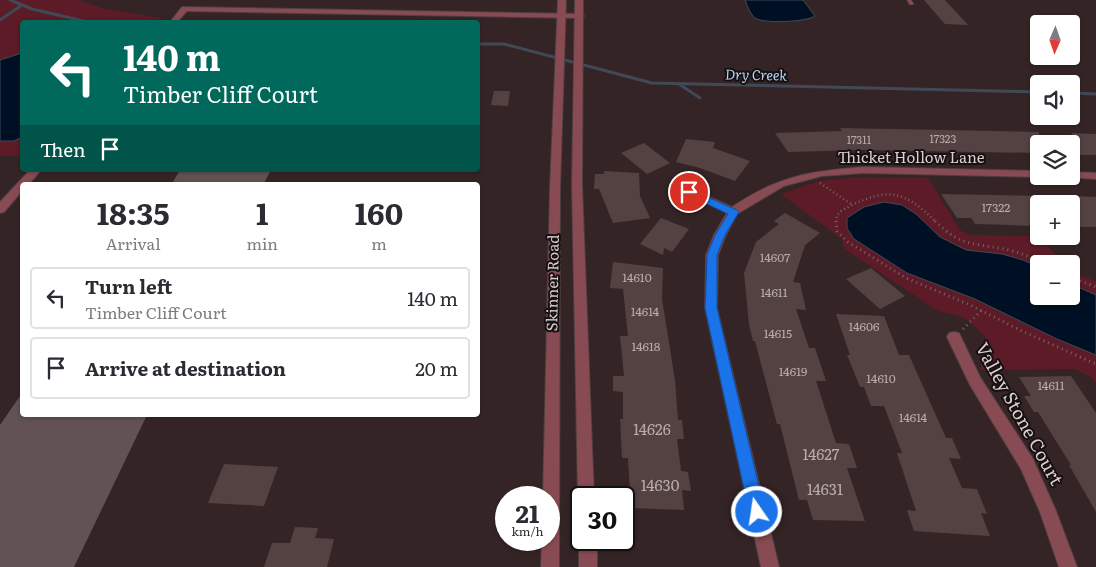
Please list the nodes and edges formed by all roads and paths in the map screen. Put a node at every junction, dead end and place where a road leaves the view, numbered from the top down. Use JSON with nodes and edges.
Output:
{"nodes":[{"id":1,"x":562,"y":0,"type":"edge"},
{"id":2,"x":579,"y":0,"type":"edge"},
{"id":3,"x":562,"y":16,"type":"junction"},
{"id":4,"x":580,"y":16,"type":"junction"},
{"id":5,"x":175,"y":20,"type":"edge"},
{"id":6,"x":34,"y":172,"type":"edge"},
{"id":7,"x":1030,"y":174,"type":"edge"},
{"id":8,"x":1080,"y":175,"type":"edge"},
{"id":9,"x":810,"y":176,"type":"junction"},
{"id":10,"x":1096,"y":176,"type":"edge"},
{"id":11,"x":25,"y":182,"type":"edge"},
{"id":12,"x":20,"y":187,"type":"edge"},
{"id":13,"x":689,"y":192,"type":"dead end"},
{"id":14,"x":851,"y":204,"type":"junction"},
{"id":15,"x":0,"y":209,"type":"edge"},
{"id":16,"x":734,"y":212,"type":"junction"},
{"id":17,"x":1030,"y":257,"type":"edge"},
{"id":18,"x":1080,"y":281,"type":"edge"},
{"id":19,"x":1096,"y":287,"type":"edge"},
{"id":20,"x":982,"y":310,"type":"junction"},
{"id":21,"x":954,"y":337,"type":"joint"},
{"id":22,"x":1096,"y":364,"type":"edge"},
{"id":23,"x":586,"y":486,"type":"edge"},
{"id":24,"x":588,"y":551,"type":"edge"},
{"id":25,"x":550,"y":567,"type":"edge"},
{"id":26,"x":588,"y":567,"type":"edge"},
{"id":27,"x":770,"y":567,"type":"edge"},
{"id":28,"x":1068,"y":567,"type":"edge"}],
"edges":[{"from":1,"to":3,"type":"street","name":"Skinner Road"},
{"from":2,"to":4,"type":"street","name":"Skinner Road"},
{"from":3,"to":4,"type":"street"},
{"from":3,"to":5,"type":"street"},
{"from":3,"to":25,"type":"street","name":"Skinner Road"},
{"from":4,"to":23,"type":"street","name":"Skinner Road"},
{"from":6,"to":11,"type":"street"},
{"from":7,"to":9,"type":"street","name":"Thicket Hollow Lane"},
{"from":8,"to":10,"type":"street"},
{"from":9,"to":14,"type":"path"},
{"from":9,"to":16,"type":"street","name":"Thicket Hollow Lane"},
{"from":12,"to":15,"type":"street"},
{"from":13,"to":16,"type":"street"},
{"from":14,"to":17,"type":"path"},
{"from":14,"to":20,"type":"path"},
{"from":16,"to":27,"type":"street"},
{"from":18,"to":19,"type":"path"},
{"from":20,"to":21,"type":"path"},
{"from":20,"to":22,"type":"path"},
{"from":21,"to":28,"type":"street","name":"Valley Stone Court"},
{"from":24,"to":26,"type":"street"}]}
